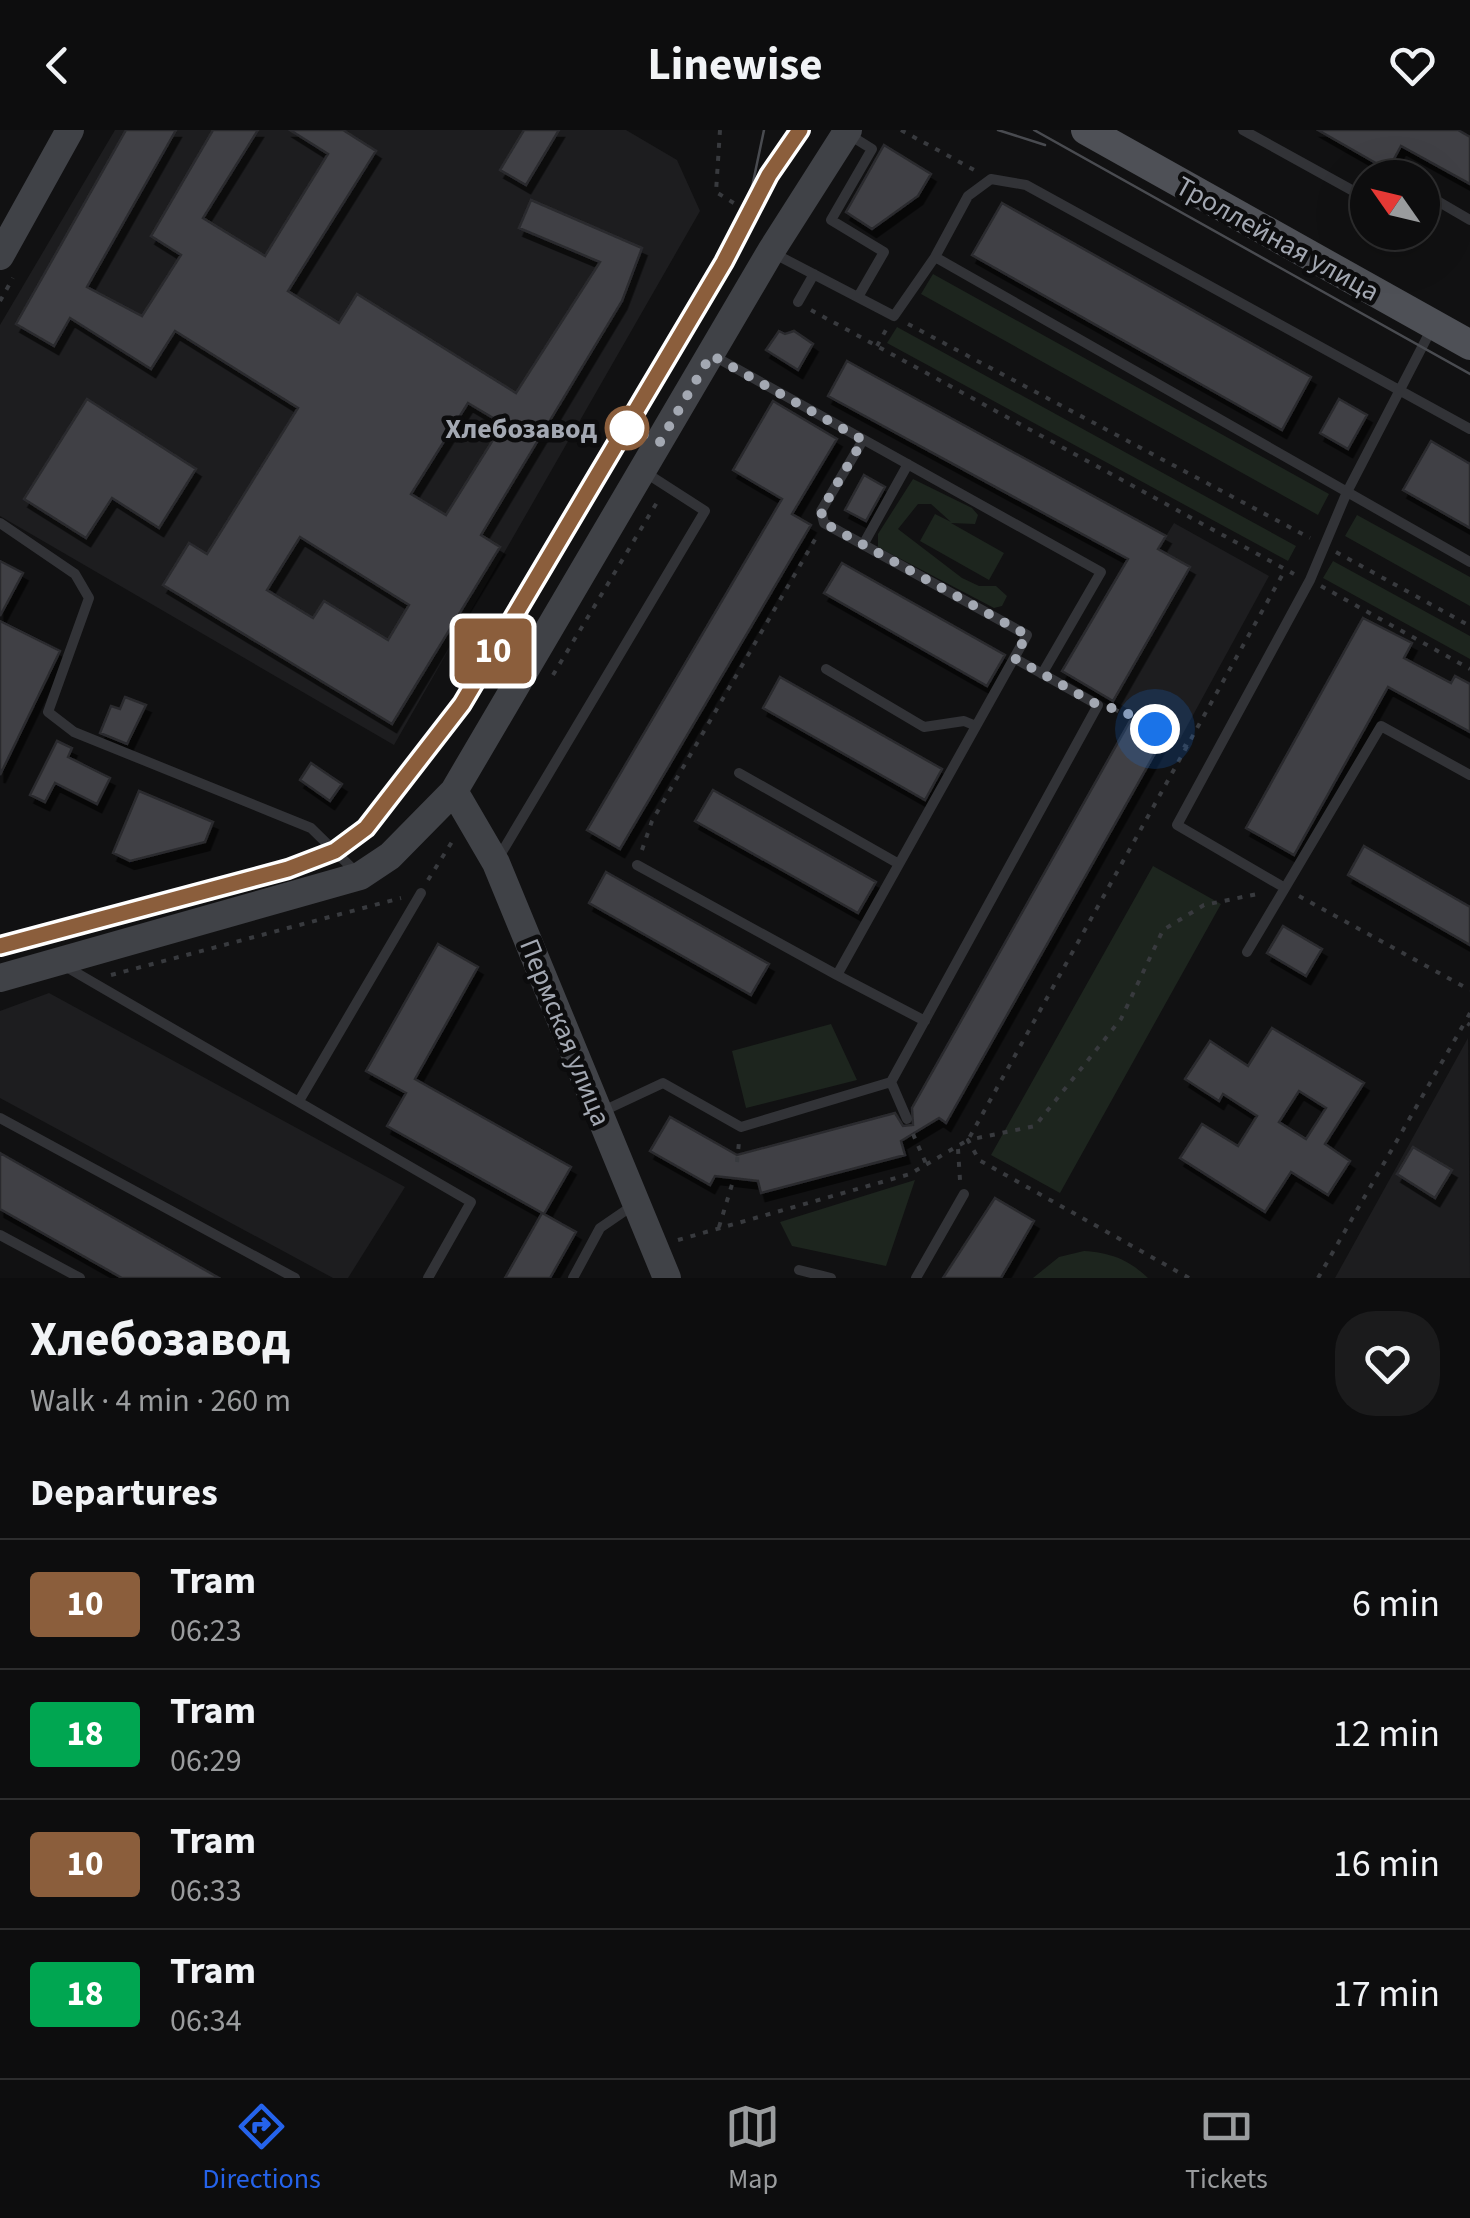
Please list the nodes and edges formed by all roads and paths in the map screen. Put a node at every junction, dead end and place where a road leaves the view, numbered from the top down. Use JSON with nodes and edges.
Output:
{"nodes":[{"id":1,"x":70,"y":130,"type":"edge"},
{"id":2,"x":720,"y":130,"type":"edge"},
{"id":3,"x":901,"y":130,"type":"edge"},
{"id":4,"x":1086,"y":130,"type":"edge"},
{"id":5,"x":1243,"y":130,"type":"edge"},
{"id":6,"x":847,"y":132,"type":"edge"},
{"id":7,"x":991,"y":178,"type":"junction"},
{"id":8,"x":1350,"y":189,"type":"edge"},
{"id":9,"x":1440,"y":202,"type":"edge"},
{"id":10,"x":1470,"y":220,"type":"edge"},
{"id":11,"x":777,"y":242,"type":"junction"},
{"id":12,"x":0,"y":256,"type":"edge"},
{"id":13,"x":935,"y":257,"type":"junction"},
{"id":14,"x":814,"y":274,"type":"junction"},
{"id":15,"x":858,"y":297,"type":"junction"},
{"id":16,"x":798,"y":302,"type":"joint"},
{"id":17,"x":894,"y":316,"type":"junction"},
{"id":18,"x":1434,"y":325,"type":"junction"},
{"id":19,"x":876,"y":346,"type":"junction"},
{"id":20,"x":1470,"y":346,"type":"edge"},
{"id":21,"x":711,"y":355,"type":"junction"},
{"id":22,"x":1400,"y":389,"type":"junction"},
{"id":23,"x":1470,"y":429,"type":"edge"},
{"id":24,"x":863,"y":440,"type":"junction"},
{"id":25,"x":908,"y":464,"type":"junction"},
{"id":26,"x":642,"y":471,"type":"junction"},
{"id":27,"x":1346,"y":492,"type":"junction"},
{"id":28,"x":0,"y":523,"type":"edge"},
{"id":29,"x":824,"y":523,"type":"junction"},
{"id":30,"x":863,"y":545,"type":"junction"},
{"id":31,"x":1323,"y":545,"type":"junction"},
{"id":32,"x":1470,"y":562,"type":"edge"},
{"id":33,"x":1285,"y":570,"type":"junction"},
{"id":34,"x":1310,"y":580,"type":"junction"},
{"id":35,"x":1470,"y":626,"type":"edge"},
{"id":36,"x":1014,"y":658,"type":"junction"},
{"id":37,"x":1470,"y":668,"type":"edge"},
{"id":38,"x":826,"y":670,"type":"dead end"},
{"id":39,"x":1042,"y":674,"type":"junction"},
{"id":40,"x":1098,"y":705,"type":"junction"},
{"id":41,"x":976,"y":726,"type":"junction"},
{"id":42,"x":1189,"y":748,"type":"junction"},
{"id":43,"x":739,"y":772,"type":"dead end"},
{"id":44,"x":1470,"y":775,"type":"edge"},
{"id":45,"x":454,"y":792,"type":"junction"},
{"id":46,"x":496,"y":862,"type":"junction"},
{"id":47,"x":637,"y":864,"type":"joint"},
{"id":48,"x":899,"y":864,"type":"junction"},
{"id":49,"x":360,"y":876,"type":"junction"},
{"id":50,"x":1285,"y":888,"type":"junction"},
{"id":51,"x":421,"y":892,"type":"dead end"},
{"id":52,"x":1247,"y":952,"type":"dead end"},
{"id":53,"x":58,"y":962,"type":"junction"},
{"id":54,"x":837,"y":975,"type":"junction"},
{"id":55,"x":0,"y":978,"type":"edge"},
{"id":56,"x":1470,"y":990,"type":"edge"},
{"id":57,"x":1470,"y":1013,"type":"edge"},
{"id":58,"x":925,"y":1021,"type":"junction"},
{"id":59,"x":1468,"y":1024,"type":"edge"},
{"id":60,"x":890,"y":1082,"type":"junction"},
{"id":61,"x":299,"y":1101,"type":"junction"},
{"id":62,"x":600,"y":1112,"type":"junction"},
{"id":63,"x":0,"y":1118,"type":"edge"},
{"id":64,"x":907,"y":1119,"type":"dead end"},
{"id":65,"x":913,"y":1134,"type":"dead end"},
{"id":66,"x":968,"y":1140,"type":"junction"},
{"id":67,"x":958,"y":1147,"type":"junction"},
{"id":68,"x":927,"y":1166,"type":"junction"},
{"id":69,"x":734,"y":1178,"type":"dead end"},
{"id":70,"x":964,"y":1194,"type":"joint"},
{"id":71,"x":634,"y":1204,"type":"junction"},
{"id":72,"x":718,"y":1227,"type":"junction"},
{"id":73,"x":0,"y":1235,"type":"edge"},
{"id":74,"x":655,"y":1247,"type":"junction"},
{"id":75,"x":799,"y":1270,"type":"dead end"},
{"id":76,"x":80,"y":1278,"type":"edge"},
{"id":77,"x":295,"y":1278,"type":"edge"},
{"id":78,"x":428,"y":1278,"type":"edge"},
{"id":79,"x":573,"y":1278,"type":"edge"},
{"id":80,"x":668,"y":1278,"type":"edge"},
{"id":81,"x":831,"y":1278,"type":"edge"},
{"id":82,"x":916,"y":1278,"type":"edge"},
{"id":83,"x":1189,"y":1278,"type":"edge"},
{"id":84,"x":1318,"y":1278,"type":"edge"}],
"edges":[{"from":1,"to":12,"type":"street"},
{"from":2,"to":11,"type":"path"},
{"from":3,"to":7,"type":"path"},
{"from":4,"to":18,"type":"main road","name":"Троллейная улица"},
{"from":5,"to":8,"type":"lane"},
{"from":6,"to":11,"type":"street"},
{"from":6,"to":15,"type":"lane"},
{"from":7,"to":13,"type":"lane"},
{"from":7,"to":22,"type":"lane"},
{"from":9,"to":10,"type":"lane"},
{"from":11,"to":14,"type":"lane"},
{"from":11,"to":21,"type":"street"},
{"from":13,"to":17,"type":"lane"},
{"from":13,"to":27,"type":"lane"},
{"from":14,"to":15,"type":"lane"},
{"from":14,"to":16,"type":"lane"},
{"from":15,"to":17,"type":"lane"},
{"from":16,"to":19,"type":"path"},
{"from":17,"to":19,"type":"path"},
{"from":17,"to":31,"type":"path"},
{"from":18,"to":20,"type":"main road","name":"Троллейная улица"},
{"from":18,"to":22,"type":"lane"},
{"from":19,"to":33,"type":"path"},
{"from":21,"to":24,"type":"lane"},
{"from":21,"to":26,"type":"street"},
{"from":22,"to":23,"type":"lane"},
{"from":22,"to":27,"type":"lane"},
{"from":24,"to":25,"type":"lane"},
{"from":24,"to":29,"type":"lane"},
{"from":25,"to":30,"type":"lane"},
{"from":25,"to":39,"type":"lane"},
{"from":26,"to":45,"type":"street"},
{"from":26,"to":46,"type":"lane"},
{"from":27,"to":31,"type":"lane"},
{"from":27,"to":32,"type":"lane"},
{"from":28,"to":49,"type":"lane"},
{"from":29,"to":30,"type":"lane"},
{"from":29,"to":47,"type":"path"},
{"from":30,"to":36,"type":"lane"},
{"from":31,"to":34,"type":"lane"},
{"from":31,"to":35,"type":"path"},
{"from":33,"to":34,"type":"path"},
{"from":33,"to":42,"type":"path"},
{"from":34,"to":37,"type":"path"},
{"from":34,"to":50,"type":"lane"},
{"from":36,"to":39,"type":"lane"},
{"from":36,"to":41,"type":"lane"},
{"from":38,"to":41,"type":"lane"},
{"from":39,"to":40,"type":"lane"},
{"from":40,"to":42,"type":"path"},
{"from":40,"to":58,"type":"lane"},
{"from":41,"to":48,"type":"lane"},
{"from":42,"to":66,"type":"path"},
{"from":43,"to":48,"type":"lane"},
{"from":44,"to":50,"type":"lane"},
{"from":45,"to":46,"type":"street","name":"Пермская улица"},
{"from":45,"to":49,"type":"street"},
{"from":46,"to":62,"type":"street","name":"Пермская улица"},
{"from":47,"to":54,"type":"lane"},
{"from":48,"to":54,"type":"lane"},
{"from":49,"to":53,"type":"street"},
{"from":50,"to":52,"type":"lane"},
{"from":50,"to":56,"type":"path"},
{"from":50,"to":66,"type":"path"},
{"from":51,"to":61,"type":"lane"},
{"from":53,"to":55,"type":"street"},
{"from":53,"to":61,"type":"lane"},
{"from":54,"to":58,"type":"lane"},
{"from":57,"to":59,"type":"path"},
{"from":58,"to":60,"type":"lane"},
{"from":59,"to":84,"type":"path"},
{"from":60,"to":62,"type":"lane"},
{"from":60,"to":64,"type":"lane"},
{"from":61,"to":78,"type":"lane"},
{"from":62,"to":71,"type":"street","name":"Пермская улица"},
{"from":63,"to":77,"type":"lane"},
{"from":65,"to":68,"type":"path"},
{"from":66,"to":67,"type":"path"},
{"from":66,"to":83,"type":"path"},
{"from":67,"to":68,"type":"path"},
{"from":67,"to":70,"type":"path"},
{"from":68,"to":72,"type":"path"},
{"from":69,"to":72,"type":"path"},
{"from":70,"to":82,"type":"lane"},
{"from":71,"to":74,"type":"street","name":"Пермская улица"},
{"from":71,"to":79,"type":"lane"},
{"from":72,"to":74,"type":"path"},
{"from":73,"to":76,"type":"lane"},
{"from":74,"to":80,"type":"street","name":"Пермская улица"},
{"from":75,"to":81,"type":"lane"}]}
